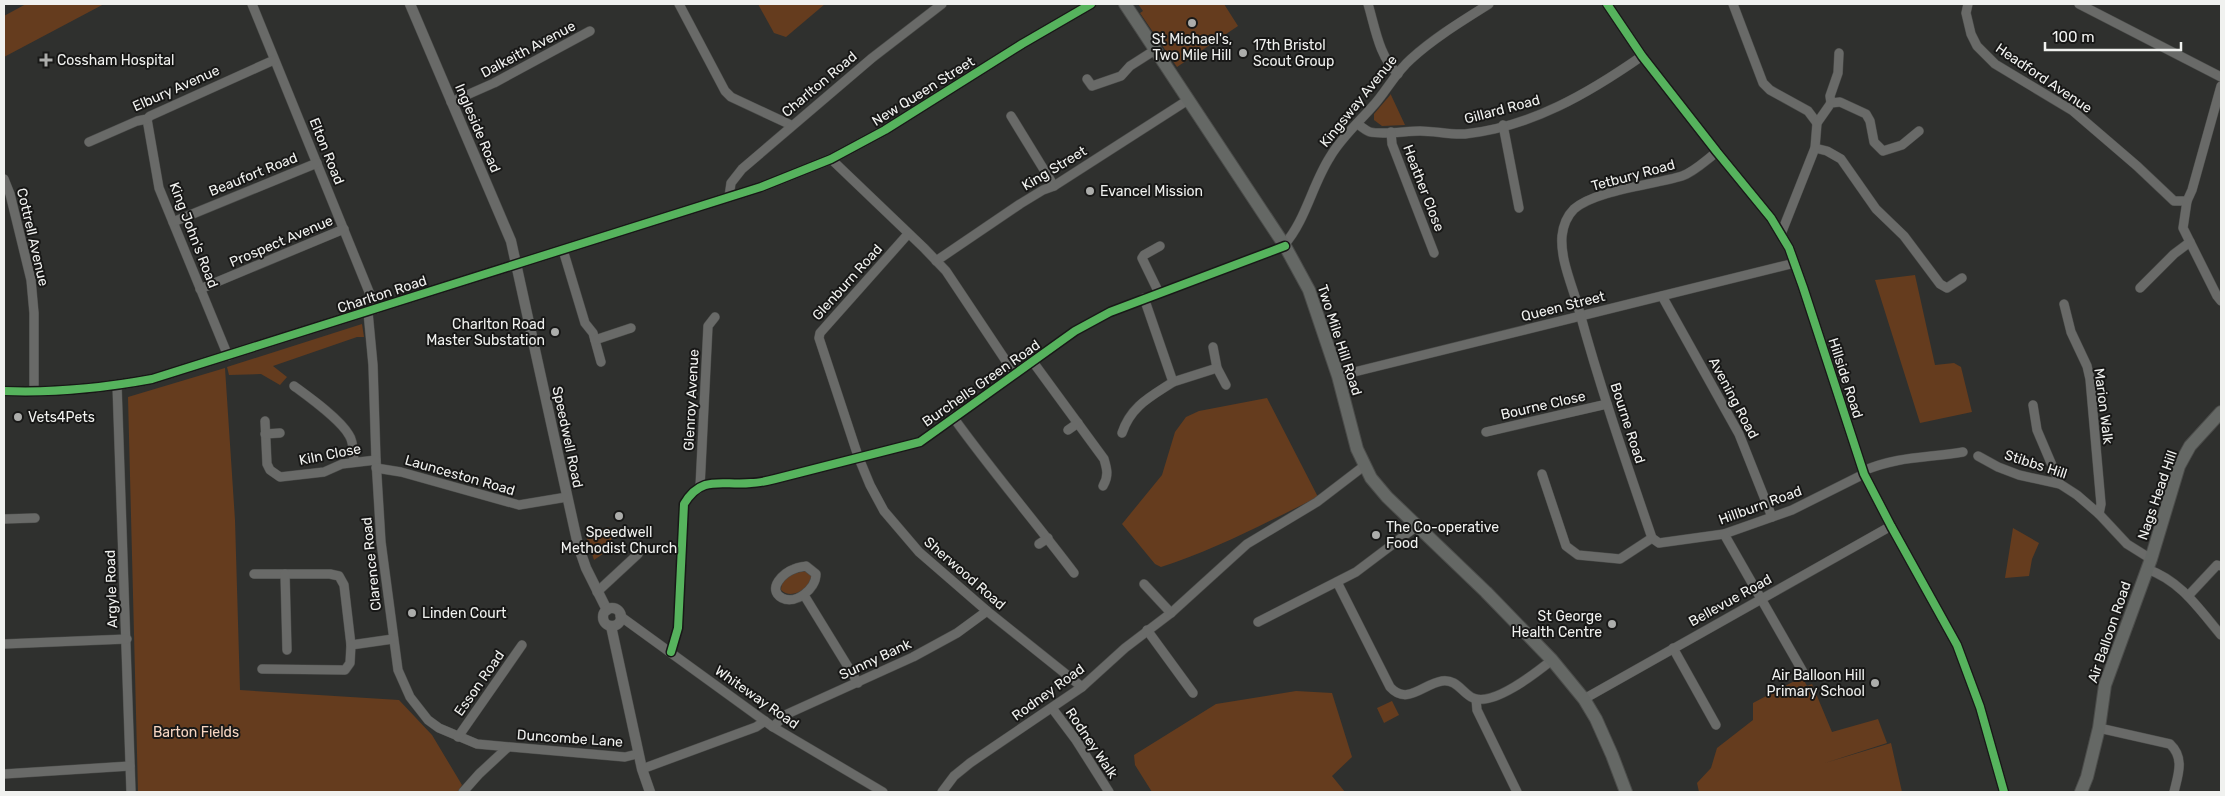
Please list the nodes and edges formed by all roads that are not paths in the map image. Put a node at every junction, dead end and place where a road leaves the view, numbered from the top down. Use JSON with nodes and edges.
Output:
{"nodes":[{"id":1,"x":252,"y":4,"type":"edge"},
{"id":2,"x":410,"y":4,"type":"edge"},
{"id":3,"x":678,"y":4,"type":"edge"},
{"id":4,"x":942,"y":4,"type":"edge"},
{"id":5,"x":1091,"y":4,"type":"edge"},
{"id":6,"x":1125,"y":4,"type":"edge"},
{"id":7,"x":1368,"y":4,"type":"edge"},
{"id":8,"x":1489,"y":4,"type":"edge"},
{"id":9,"x":1607,"y":4,"type":"edge"},
{"id":10,"x":1733,"y":4,"type":"edge"},
{"id":11,"x":1968,"y":4,"type":"edge"},
{"id":12,"x":2079,"y":4,"type":"edge"},
{"id":13,"x":590,"y":31,"type":"dead end"},
{"id":14,"x":1155,"y":50,"type":"junction"},
{"id":15,"x":1839,"y":53,"type":"dead end"},
{"id":16,"x":1642,"y":56,"type":"junction"},
{"id":17,"x":274,"y":60,"type":"junction"},
{"id":18,"x":1398,"y":74,"type":"junction"},
{"id":19,"x":2221,"y":77,"type":"edge"},
{"id":20,"x":1087,"y":78,"type":"dead end"},
{"id":21,"x":2221,"y":86,"type":"edge"},
{"id":22,"x":1188,"y":100,"type":"junction"},
{"id":23,"x":451,"y":102,"type":"junction"},
{"id":24,"x":1831,"y":103,"type":"junction"},
{"id":25,"x":1011,"y":116,"type":"dead end"},
{"id":26,"x":147,"y":119,"type":"junction"},
{"id":27,"x":1817,"y":123,"type":"junction"},
{"id":28,"x":1357,"y":124,"type":"junction"},
{"id":29,"x":791,"y":125,"type":"junction"},
{"id":30,"x":1503,"y":125,"type":"junction"},
{"id":31,"x":1919,"y":131,"type":"dead end"},
{"id":32,"x":1391,"y":132,"type":"junction"},
{"id":33,"x":89,"y":142,"type":"dead end"},
{"id":34,"x":1814,"y":148,"type":"junction"},
{"id":35,"x":1717,"y":152,"type":"junction"},
{"id":36,"x":831,"y":158,"type":"junction"},
{"id":37,"x":317,"y":164,"type":"junction"},
{"id":38,"x":4,"y":179,"type":"edge"},
{"id":39,"x":1054,"y":186,"type":"junction"},
{"id":40,"x":760,"y":187,"type":"joint"},
{"id":41,"x":729,"y":197,"type":"junction"},
{"id":42,"x":2187,"y":200,"type":"junction"},
{"id":43,"x":1519,"y":208,"type":"dead end"},
{"id":44,"x":173,"y":222,"type":"junction"},
{"id":45,"x":344,"y":229,"type":"junction"},
{"id":46,"x":908,"y":234,"type":"junction"},
{"id":47,"x":1781,"y":234,"type":"junction"},
{"id":48,"x":2190,"y":242,"type":"junction"},
{"id":49,"x":1160,"y":246,"type":"dead end"},
{"id":50,"x":1285,"y":246,"type":"junction"},
{"id":51,"x":563,"y":250,"type":"junction"},
{"id":52,"x":1434,"y":253,"type":"dead end"},
{"id":53,"x":936,"y":261,"type":"junction"},
{"id":54,"x":1795,"y":263,"type":"junction"},
{"id":55,"x":518,"y":264,"type":"junction"},
{"id":56,"x":1962,"y":278,"type":"dead end"},
{"id":57,"x":2140,"y":288,"type":"dead end"},
{"id":58,"x":200,"y":289,"type":"junction"},
{"id":59,"x":1159,"y":293,"type":"junction"},
{"id":60,"x":1662,"y":296,"type":"junction"},
{"id":61,"x":1144,"y":298,"type":"junction"},
{"id":62,"x":2221,"y":301,"type":"edge"},
{"id":63,"x":2064,"y":304,"type":"dead end"},
{"id":64,"x":372,"y":310,"type":"junction"},
{"id":65,"x":1580,"y":315,"type":"junction"},
{"id":66,"x":715,"y":317,"type":"dead end"},
{"id":67,"x":631,"y":328,"type":"dead end"},
{"id":68,"x":595,"y":340,"type":"junction"},
{"id":69,"x":1213,"y":347,"type":"dead end"},
{"id":70,"x":228,"y":356,"type":"junction"},
{"id":71,"x":602,"y":362,"type":"dead end"},
{"id":72,"x":1033,"y":362,"type":"junction"},
{"id":73,"x":1217,"y":368,"type":"junction"},
{"id":74,"x":1014,"y":373,"type":"junction"},
{"id":75,"x":1338,"y":376,"type":"junction"},
{"id":76,"x":1173,"y":382,"type":"junction"},
{"id":77,"x":117,"y":386,"type":"junction"},
{"id":78,"x":294,"y":386,"type":"dead end"},
{"id":79,"x":1226,"y":386,"type":"dead end"},
{"id":80,"x":4,"y":391,"type":"edge"},
{"id":81,"x":34,"y":392,"type":"junction"},
{"id":82,"x":1607,"y":404,"type":"junction"},
{"id":83,"x":2033,"y":405,"type":"dead end"},
{"id":84,"x":2221,"y":412,"type":"edge"},
{"id":85,"x":952,"y":417,"type":"junction"},
{"id":86,"x":265,"y":421,"type":"dead end"},
{"id":87,"x":1078,"y":423,"type":"junction"},
{"id":88,"x":1068,"y":430,"type":"dead end"},
{"id":89,"x":280,"y":432,"type":"dead end"},
{"id":90,"x":1486,"y":432,"type":"dead end"},
{"id":91,"x":1122,"y":433,"type":"dead end"},
{"id":92,"x":265,"y":434,"type":"junction"},
{"id":93,"x":1963,"y":452,"type":"dead end"},
{"id":94,"x":858,"y":456,"type":"junction"},
{"id":95,"x":1978,"y":456,"type":"dead end"},
{"id":96,"x":354,"y":461,"type":"junction"},
{"id":97,"x":376,"y":464,"type":"junction"},
{"id":98,"x":1364,"y":466,"type":"junction"},
{"id":99,"x":1863,"y":472,"type":"junction"},
{"id":100,"x":1542,"y":474,"type":"dead end"},
{"id":101,"x":2060,"y":484,"type":"junction"},
{"id":102,"x":700,"y":486,"type":"junction"},
{"id":103,"x":1103,"y":486,"type":"dead end"},
{"id":104,"x":566,"y":497,"type":"junction"},
{"id":105,"x":2099,"y":514,"type":"junction"},
{"id":106,"x":1772,"y":517,"type":"junction"},
{"id":107,"x":35,"y":518,"type":"dead end"},
{"id":108,"x":4,"y":519,"type":"edge"},
{"id":109,"x":1417,"y":526,"type":"junction"},
{"id":110,"x":1891,"y":526,"type":"junction"},
{"id":111,"x":1724,"y":534,"type":"junction"},
{"id":112,"x":1048,"y":538,"type":"junction"},
{"id":113,"x":1652,"y":538,"type":"junction"},
{"id":114,"x":1039,"y":544,"type":"dead end"},
{"id":115,"x":638,"y":554,"type":"dead end"},
{"id":116,"x":2149,"y":564,"type":"junction"},
{"id":117,"x":2221,"y":566,"type":"edge"},
{"id":118,"x":1074,"y":573,"type":"dead end"},
{"id":119,"x":254,"y":574,"type":"dead end"},
{"id":120,"x":285,"y":574,"type":"junction"},
{"id":121,"x":1337,"y":582,"type":"junction"},
{"id":122,"x":1144,"y":584,"type":"dead end"},
{"id":123,"x":597,"y":592,"type":"junction"},
{"id":124,"x":804,"y":594,"type":"junction"},
{"id":125,"x":2188,"y":596,"type":"junction"},
{"id":126,"x":1761,"y":598,"type":"junction"},
{"id":127,"x":607,"y":610,"type":"junction"},
{"id":128,"x":987,"y":611,"type":"junction"},
{"id":129,"x":1171,"y":613,"type":"junction"},
{"id":130,"x":620,"y":616,"type":"junction"},
{"id":131,"x":1258,"y":622,"type":"dead end"},
{"id":132,"x":611,"y":626,"type":"junction"},
{"id":133,"x":1148,"y":630,"type":"junction"},
{"id":134,"x":2221,"y":635,"type":"edge"},
{"id":135,"x":127,"y":639,"type":"junction"},
{"id":136,"x":393,"y":639,"type":"junction"},
{"id":137,"x":4,"y":644,"type":"edge"},
{"id":138,"x":351,"y":645,"type":"junction"},
{"id":139,"x":522,"y":645,"type":"dead end"},
{"id":140,"x":1673,"y":648,"type":"junction"},
{"id":141,"x":287,"y":650,"type":"dead end"},
{"id":142,"x":671,"y":652,"type":"junction"},
{"id":143,"x":1552,"y":660,"type":"junction"},
{"id":144,"x":262,"y":669,"type":"dead end"},
{"id":145,"x":1803,"y":672,"type":"dead end"},
{"id":146,"x":858,"y":683,"type":"junction"},
{"id":147,"x":1082,"y":687,"type":"junction"},
{"id":148,"x":625,"y":690,"type":"junction"},
{"id":149,"x":1193,"y":693,"type":"dead end"},
{"id":150,"x":1476,"y":699,"type":"junction"},
{"id":151,"x":1584,"y":699,"type":"junction"},
{"id":152,"x":1052,"y":708,"type":"junction"},
{"id":153,"x":765,"y":721,"type":"junction"},
{"id":154,"x":1716,"y":725,"type":"dead end"},
{"id":155,"x":773,"y":727,"type":"junction"},
{"id":156,"x":2099,"y":728,"type":"junction"},
{"id":157,"x":458,"y":738,"type":"junction"},
{"id":158,"x":507,"y":748,"type":"junction"},
{"id":159,"x":633,"y":755,"type":"junction"},
{"id":160,"x":130,"y":766,"type":"junction"},
{"id":161,"x":642,"y":769,"type":"junction"},
{"id":162,"x":4,"y":774,"type":"edge"},
{"id":163,"x":646,"y":782,"type":"junction"},
{"id":164,"x":131,"y":792,"type":"edge"},
{"id":165,"x":463,"y":792,"type":"edge"},
{"id":166,"x":650,"y":792,"type":"edge"},
{"id":167,"x":883,"y":792,"type":"edge"},
{"id":168,"x":942,"y":792,"type":"edge"},
{"id":169,"x":1109,"y":792,"type":"edge"},
{"id":170,"x":1517,"y":792,"type":"edge"},
{"id":171,"x":1626,"y":792,"type":"edge"},
{"id":172,"x":2004,"y":792,"type":"edge"},
{"id":173,"x":2081,"y":792,"type":"edge"},
{"id":174,"x":2175,"y":792,"type":"edge"}],
"edges":[{"from":1,"to":17,"type":"street","name":"Elton Road"},
{"from":2,"to":23,"type":"street","name":"Ingleside Road"},
{"from":3,"to":29,"type":"street"},
{"from":4,"to":29,"type":"street","name":"Charlton Road"},
{"from":5,"to":36,"type":"street","name":"New Queen Street"},
{"from":6,"to":14,"type":"main road","name":"Two Mile Hill Road"},
{"from":7,"to":18,"type":"street"},
{"from":8,"to":18,"type":"street","name":"Kingsway Avenue"},
{"from":9,"to":16,"type":"street","name":"Hillside Road"},
{"from":10,"to":27,"type":"street"},
{"from":11,"to":42,"type":"street","name":"Headford Avenue"},
{"from":12,"to":19,"type":"street"},
{"from":13,"to":23,"type":"street","name":"Dalkeith Avenue"},
{"from":14,"to":20,"type":"street"},
{"from":14,"to":22,"type":"main road","name":"Two Mile Hill Road"},
{"from":15,"to":24,"type":"street"},
{"from":16,"to":30,"type":"street","name":"Gillard Road"},
{"from":16,"to":35,"type":"street","name":"Hillside Road"},
{"from":17,"to":26,"type":"street","name":"Elbury Avenue"},
{"from":17,"to":37,"type":"street","name":"Elton Road"},
{"from":18,"to":28,"type":"street","name":"Kingsway Avenue"},
{"from":21,"to":42,"type":"street"},
{"from":22,"to":39,"type":"street","name":"King Street"},
{"from":22,"to":50,"type":"main road","name":"Two Mile Hill Road"},
{"from":23,"to":55,"type":"street","name":"Ingleside Road"},
{"from":24,"to":27,"type":"street"},
{"from":24,"to":31,"type":"street"},
{"from":25,"to":39,"type":"street"},
{"from":26,"to":33,"type":"street","name":"Elbury Avenue"},
{"from":26,"to":44,"type":"street","name":"King John's Road"},
{"from":27,"to":34,"type":"street"},
{"from":28,"to":32,"type":"street","name":"Gillard Road"},
{"from":28,"to":50,"type":"street","name":"Kingsway Avenue"},
{"from":29,"to":41,"type":"street","name":"Charlton Road"},
{"from":30,"to":32,"type":"street","name":"Gillard Road"},
{"from":30,"to":43,"type":"street"},
{"from":32,"to":52,"type":"street","name":"Heather Close"},
{"from":34,"to":47,"type":"street"},
{"from":34,"to":56,"type":"street"},
{"from":35,"to":47,"type":"street","name":"Hillside Road"},
{"from":35,"to":65,"type":"street","name":"Tetbury Road"},
{"from":36,"to":40,"type":"street","name":"New Queen Street"},
{"from":36,"to":46,"type":"street"},
{"from":37,"to":44,"type":"street","name":"Beaufort Road"},
{"from":37,"to":45,"type":"street","name":"Elton Road"},
{"from":38,"to":81,"type":"street","name":"Cottrell Avenue"},
{"from":39,"to":53,"type":"street","name":"King Street"},
{"from":40,"to":41,"type":"street","name":"Charlton Road"},
{"from":41,"to":51,"type":"street","name":"Charlton Road"},
{"from":42,"to":48,"type":"street"},
{"from":44,"to":58,"type":"street","name":"King John's Road"},
{"from":45,"to":58,"type":"street","name":"Prospect Avenue"},
{"from":45,"to":64,"type":"street","name":"Elton Road"},
{"from":46,"to":53,"type":"street"},
{"from":46,"to":94,"type":"street","name":"Glenburn Road"},
{"from":47,"to":54,"type":"street","name":"Hillside Road"},
{"from":48,"to":57,"type":"street"},
{"from":48,"to":62,"type":"street"},
{"from":49,"to":59,"type":"street"},
{"from":50,"to":59,"type":"street","name":"Burchells Green Road"},
{"from":50,"to":75,"type":"main road","name":"Two Mile Hill Road"},
{"from":51,"to":55,"type":"street","name":"Charlton Road"},
{"from":51,"to":68,"type":"street"},
{"from":53,"to":74,"type":"street"},
{"from":54,"to":60,"type":"street","name":"Queen Street"},
{"from":54,"to":99,"type":"street","name":"Hillside Road"},
{"from":55,"to":64,"type":"street","name":"Charlton Road"},
{"from":55,"to":104,"type":"street","name":"Speedwell Road"},
{"from":58,"to":70,"type":"street","name":"King John's Road"},
{"from":59,"to":61,"type":"street","name":"Burchells Green Road"},
{"from":60,"to":65,"type":"street","name":"Queen Street"},
{"from":60,"to":106,"type":"street","name":"Avening Road"},
{"from":61,"to":72,"type":"street","name":"Burchells Green Road"},
{"from":61,"to":76,"type":"street"},
{"from":63,"to":105,"type":"street","name":"Marion Walk"},
{"from":64,"to":70,"type":"street","name":"Charlton Road"},
{"from":64,"to":97,"type":"street","name":"Clarence Road"},
{"from":65,"to":75,"type":"street","name":"Queen Street"},
{"from":65,"to":82,"type":"street","name":"Bourne Road"},
{"from":66,"to":102,"type":"street","name":"Glenroy Avenue"},
{"from":67,"to":68,"type":"street"},
{"from":68,"to":71,"type":"street"},
{"from":69,"to":73,"type":"street"},
{"from":70,"to":77,"type":"street","name":"Charlton Road"},
{"from":72,"to":74,"type":"street","name":"Burchells Green Road"},
{"from":72,"to":87,"type":"street"},
{"from":73,"to":76,"type":"street"},
{"from":73,"to":79,"type":"street"},
{"from":74,"to":85,"type":"street","name":"Burchells Green Road"},
{"from":75,"to":98,"type":"main road","name":"Two Mile Hill Road"},
{"from":76,"to":91,"type":"street"},
{"from":77,"to":81,"type":"street","name":"Charlton Road"},
{"from":77,"to":135,"type":"street","name":"Argyle Road"},
{"from":78,"to":96,"type":"street"},
{"from":80,"to":81,"type":"street","name":"Charlton Road"},
{"from":82,"to":90,"type":"street","name":"Bourne Close"},
{"from":82,"to":113,"type":"street","name":"Bourne Road"},
{"from":83,"to":101,"type":"street"},
{"from":84,"to":116,"type":"main road","name":"Nags Head Hill"},
{"from":85,"to":94,"type":"street","name":"Burchells Green Road"},
{"from":85,"to":112,"type":"street"},
{"from":86,"to":92,"type":"street","name":"Kiln Close"},
{"from":87,"to":88,"type":"street"},
{"from":87,"to":103,"type":"street"},
{"from":89,"to":92,"type":"street"},
{"from":92,"to":96,"type":"street","name":"Kiln Close"},
{"from":93,"to":99,"type":"street"},
{"from":94,"to":102,"type":"street","name":"Burchells Green Road"},
{"from":94,"to":128,"type":"street","name":"Sherwood Road"},
{"from":95,"to":101,"type":"street","name":"Stibbs Hill"},
{"from":96,"to":97,"type":"street","name":"Kiln Close"},
{"from":97,"to":104,"type":"street","name":"Launceston Road"},
{"from":97,"to":136,"type":"street","name":"Clarence Road"},
{"from":98,"to":109,"type":"main road","name":"Two Mile Hill Road"},
{"from":98,"to":129,"type":"street","name":"Rodney Road"},
{"from":99,"to":106,"type":"street","name":"Hillburn Road"},
{"from":99,"to":110,"type":"street","name":"Hillside Road"},
{"from":100,"to":113,"type":"street"},
{"from":101,"to":105,"type":"street","name":"Stibbs Hill"},
{"from":102,"to":142,"type":"street"},
{"from":104,"to":123,"type":"street","name":"Speedwell Road"},
{"from":105,"to":116,"type":"street","name":"Stibbs Hill"},
{"from":106,"to":111,"type":"street","name":"Hillburn Road"},
{"from":107,"to":108,"type":"street"},
{"from":109,"to":121,"type":"street"},
{"from":109,"to":143,"type":"main road","name":"Two Mile Hill Road"},
{"from":110,"to":126,"type":"street","name":"Bellevue Road"},
{"from":110,"to":172,"type":"street","name":"Hillside Road"},
{"from":111,"to":113,"type":"street","name":"Hillburn Road"},
{"from":111,"to":126,"type":"street"},
{"from":112,"to":114,"type":"street"},
{"from":112,"to":118,"type":"street"},
{"from":115,"to":123,"type":"street"},
{"from":116,"to":125,"type":"street","name":"Stibbs Hill"},
{"from":116,"to":156,"type":"main road","name":"Air Balloon Road"},
{"from":117,"to":125,"type":"street"},
{"from":119,"to":120,"type":"street"},
{"from":120,"to":138,"type":"street"},
{"from":120,"to":141,"type":"street"},
{"from":121,"to":131,"type":"street"},
{"from":121,"to":150,"type":"street"},
{"from":122,"to":129,"type":"street"},
{"from":123,"to":127,"type":"street","name":"Speedwell Road"},
{"from":124,"to":124,"type":"street"},
{"from":124,"to":146,"type":"street"},
{"from":125,"to":134,"type":"street","name":"Stibbs Hill"},
{"from":126,"to":140,"type":"street","name":"Bellevue Road"},
{"from":126,"to":145,"type":"street"},
{"from":127,"to":130,"type":"street"},
{"from":127,"to":132,"type":"street","name":"Speedwell Road"},
{"from":128,"to":146,"type":"street","name":"Sunny Bank"},
{"from":128,"to":147,"type":"street","name":"Sherwood Road"},
{"from":129,"to":133,"type":"street","name":"Rodney Road"},
{"from":130,"to":132,"type":"street"},
{"from":130,"to":142,"type":"street","name":"Whiteway Road"},
{"from":132,"to":148,"type":"street","name":"Speedwell Road"},
{"from":133,"to":147,"type":"street","name":"Rodney Road"},
{"from":133,"to":149,"type":"street"},
{"from":135,"to":137,"type":"street"},
{"from":135,"to":160,"type":"street","name":"Argyle Road"},
{"from":136,"to":138,"type":"street"},
{"from":136,"to":157,"type":"street","name":"Clarence Road"},
{"from":138,"to":144,"type":"street"},
{"from":139,"to":157,"type":"street","name":"Esson Road"},
{"from":140,"to":151,"type":"street","name":"Bellevue Road"},
{"from":140,"to":154,"type":"street"},
{"from":142,"to":153,"type":"street","name":"Whiteway Road"},
{"from":143,"to":150,"type":"street"},
{"from":143,"to":151,"type":"main road","name":"Two Mile Hill Road"},
{"from":146,"to":155,"type":"street","name":"Sunny Bank"},
{"from":147,"to":152,"type":"street","name":"Rodney Road"},
{"from":148,"to":159,"type":"street","name":"Speedwell Road"},
{"from":148,"to":161,"type":"street","name":"Speedwell Road"},
{"from":150,"to":170,"type":"street"},
{"from":151,"to":171,"type":"main road","name":"Two Mile Hill Road"},
{"from":152,"to":168,"type":"street","name":"Rodney Road"},
{"from":152,"to":169,"type":"street","name":"Rodney Walk"},
{"from":153,"to":155,"type":"street","name":"Whiteway Road"},
{"from":153,"to":161,"type":"street"},
{"from":155,"to":167,"type":"street","name":"Whiteway Road"},
{"from":156,"to":173,"type":"main road","name":"Air Balloon Road"},
{"from":156,"to":174,"type":"street"},
{"from":157,"to":158,"type":"street","name":"Clarence Road"},
{"from":158,"to":159,"type":"street","name":"Duncombe Lane"},
{"from":158,"to":165,"type":"street","name":"Duncombe Lane"},
{"from":159,"to":163,"type":"street","name":"Speedwell Road"},
{"from":160,"to":162,"type":"street"},
{"from":160,"to":164,"type":"street","name":"Argyle Road"},
{"from":161,"to":163,"type":"street","name":"Speedwell Road"},
{"from":163,"to":166,"type":"street","name":"Speedwell Road"}]}
